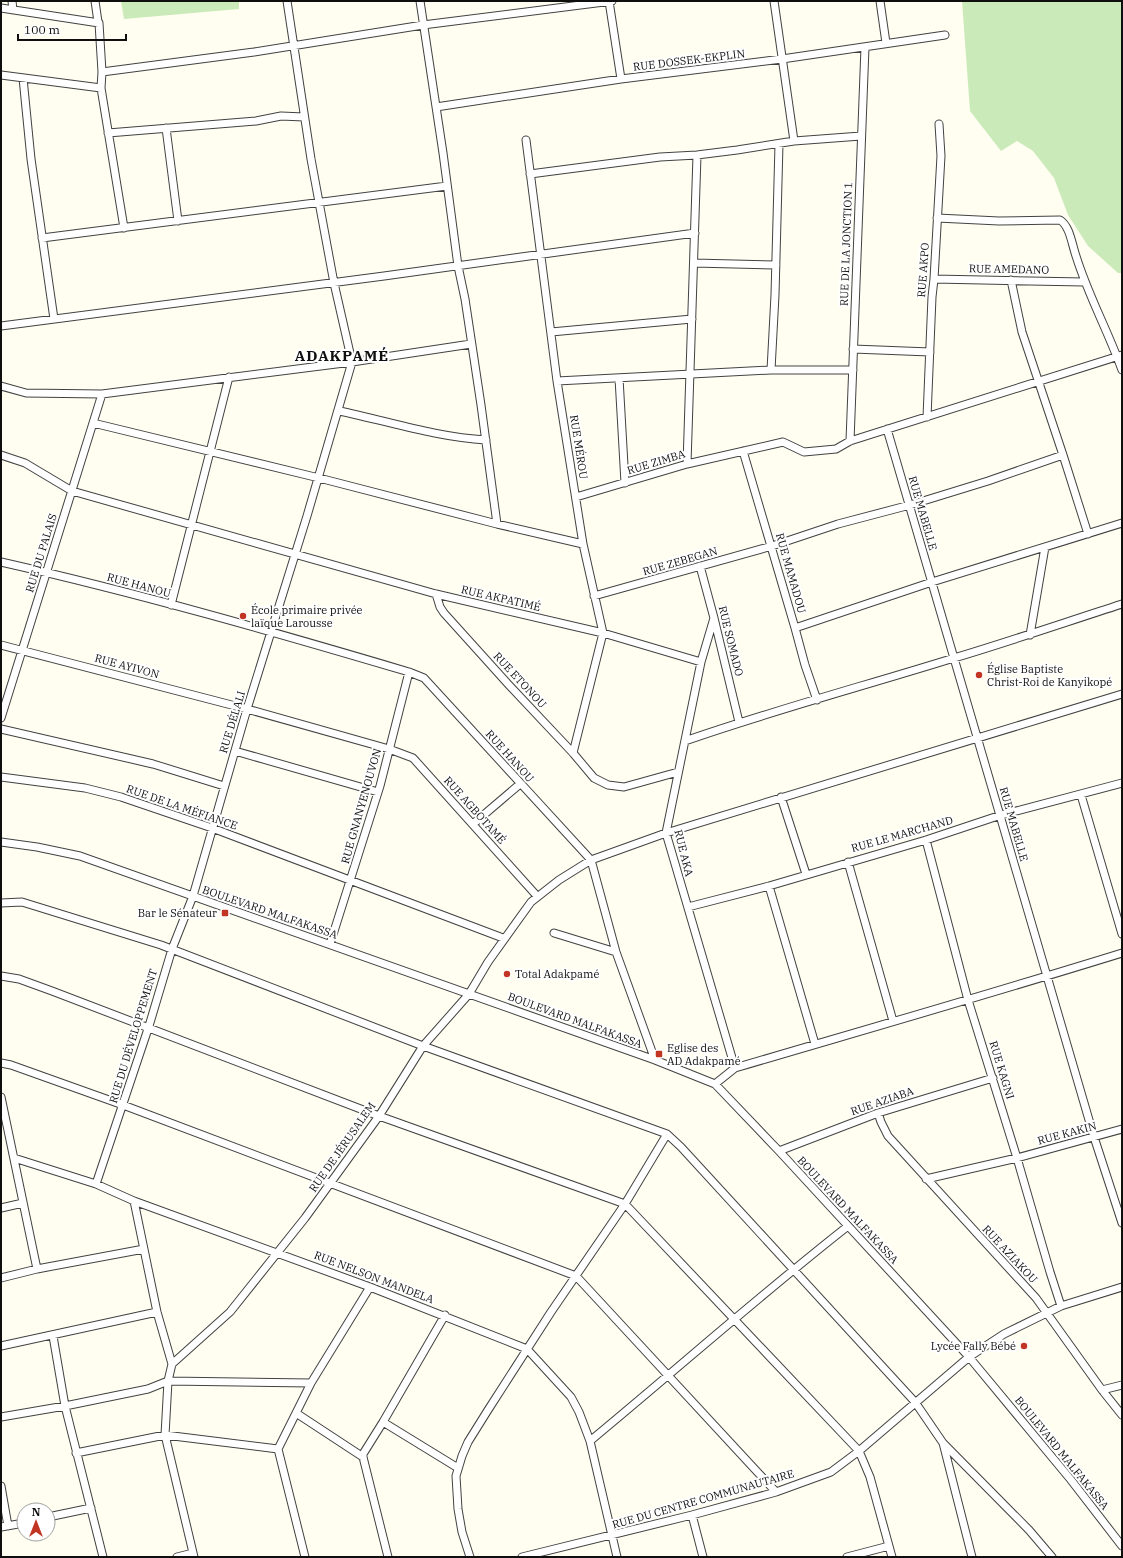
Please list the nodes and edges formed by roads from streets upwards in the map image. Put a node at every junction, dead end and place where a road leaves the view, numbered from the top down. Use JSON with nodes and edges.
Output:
{"nodes":[{"id":1,"x":12,"y":1,"type":"edge"},
{"id":2,"x":95,"y":1,"type":"edge"},
{"id":3,"x":287,"y":1,"type":"edge"},
{"id":4,"x":420,"y":1,"type":"edge"},
{"id":5,"x":610,"y":1,"type":"edge"},
{"id":6,"x":774,"y":1,"type":"edge"},
{"id":7,"x":880,"y":1,"type":"edge"},
{"id":8,"x":1,"y":8,"type":"edge"},
{"id":9,"x":13,"y":10,"type":"junction"},
{"id":10,"x":98,"y":22,"type":"junction"},
{"id":11,"x":423,"y":26,"type":"junction"},
{"id":12,"x":945,"y":35,"type":"dead end"},
{"id":13,"x":886,"y":44,"type":"junction"},
{"id":14,"x":294,"y":46,"type":"junction"},
{"id":15,"x":865,"y":47,"type":"junction"},
{"id":16,"x":782,"y":60,"type":"junction"},
{"id":17,"x":102,"y":72,"type":"junction"},
{"id":18,"x":1,"y":75,"type":"edge"},
{"id":19,"x":23,"y":78,"type":"junction"},
{"id":20,"x":620,"y":79,"type":"junction"},
{"id":21,"x":101,"y":88,"type":"junction"},
{"id":22,"x":436,"y":107,"type":"junction"},
{"id":23,"x":304,"y":117,"type":"junction"},
{"id":24,"x":939,"y":124,"type":"dead end"},
{"id":25,"x":166,"y":128,"type":"junction"},
{"id":26,"x":108,"y":133,"type":"junction"},
{"id":27,"x":862,"y":136,"type":"junction"},
{"id":28,"x":526,"y":140,"type":"dead end"},
{"id":29,"x":794,"y":141,"type":"junction"},
{"id":30,"x":779,"y":144,"type":"junction"},
{"id":31,"x":697,"y":155,"type":"junction"},
{"id":32,"x":530,"y":174,"type":"junction"},
{"id":33,"x":447,"y":186,"type":"junction"},
{"id":34,"x":319,"y":203,"type":"junction"},
{"id":35,"x":937,"y":218,"type":"junction"},
{"id":36,"x":178,"y":221,"type":"junction"},
{"id":37,"x":124,"y":228,"type":"junction"},
{"id":38,"x":695,"y":233,"type":"junction"},
{"id":39,"x":42,"y":238,"type":"junction"},
{"id":40,"x":541,"y":255,"type":"junction"},
{"id":41,"x":694,"y":263,"type":"junction"},
{"id":42,"x":776,"y":265,"type":"junction"},
{"id":43,"x":458,"y":266,"type":"junction"},
{"id":44,"x":934,"y":279,"type":"junction"},
{"id":45,"x":1010,"y":280,"type":"junction"},
{"id":46,"x":1084,"y":282,"type":"junction"},
{"id":47,"x":334,"y":283,"type":"junction"},
{"id":48,"x":54,"y":319,"type":"junction"},
{"id":49,"x":692,"y":319,"type":"junction"},
{"id":50,"x":1,"y":326,"type":"edge"},
{"id":51,"x":551,"y":332,"type":"junction"},
{"id":52,"x":471,"y":344,"type":"junction"},
{"id":53,"x":854,"y":349,"type":"junction"},
{"id":54,"x":930,"y":352,"type":"junction"},
{"id":55,"x":1120,"y":356,"type":"edge"},
{"id":56,"x":352,"y":362,"type":"junction"},
{"id":57,"x":771,"y":370,"type":"junction"},
{"id":58,"x":853,"y":370,"type":"junction"},
{"id":59,"x":1122,"y":370,"type":"edge"},
{"id":60,"x":690,"y":374,"type":"junction"},
{"id":61,"x":229,"y":377,"type":"junction"},
{"id":62,"x":619,"y":378,"type":"junction"},
{"id":63,"x":557,"y":381,"type":"junction"},
{"id":64,"x":1038,"y":381,"type":"junction"},
{"id":65,"x":1,"y":386,"type":"edge"},
{"id":66,"x":102,"y":394,"type":"junction"},
{"id":67,"x":338,"y":411,"type":"junction"},
{"id":68,"x":927,"y":417,"type":"junction"},
{"id":69,"x":93,"y":423,"type":"junction"},
{"id":70,"x":887,"y":429,"type":"junction"},
{"id":71,"x":486,"y":440,"type":"junction"},
{"id":72,"x":850,"y":441,"type":"junction"},
{"id":73,"x":743,"y":451,"type":"junction"},
{"id":74,"x":211,"y":452,"type":"junction"},
{"id":75,"x":1,"y":455,"type":"edge"},
{"id":76,"x":1063,"y":455,"type":"junction"},
{"id":77,"x":687,"y":464,"type":"junction"},
{"id":78,"x":319,"y":478,"type":"junction"},
{"id":79,"x":625,"y":483,"type":"junction"},
{"id":80,"x":72,"y":491,"type":"junction"},
{"id":81,"x":576,"y":497,"type":"junction"},
{"id":82,"x":910,"y":505,"type":"junction"},
{"id":83,"x":1122,"y":523,"type":"edge"},
{"id":84,"x":497,"y":524,"type":"junction"},
{"id":85,"x":191,"y":525,"type":"junction"},
{"id":86,"x":1088,"y":534,"type":"junction"},
{"id":87,"x":583,"y":544,"type":"junction"},
{"id":88,"x":772,"y":546,"type":"junction"},
{"id":89,"x":1045,"y":547,"type":"junction"},
{"id":90,"x":295,"y":555,"type":"junction"},
{"id":91,"x":1,"y":562,"type":"edge"},
{"id":92,"x":700,"y":566,"type":"junction"},
{"id":93,"x":47,"y":572,"type":"junction"},
{"id":94,"x":932,"y":582,"type":"junction"},
{"id":95,"x":436,"y":594,"type":"junction"},
{"id":96,"x":594,"y":596,"type":"junction"},
{"id":97,"x":1122,"y":604,"type":"edge"},
{"id":98,"x":171,"y":605,"type":"junction"},
{"id":99,"x":714,"y":618,"type":"junction"},
{"id":100,"x":795,"y":628,"type":"junction"},
{"id":101,"x":272,"y":631,"type":"junction"},
{"id":102,"x":603,"y":633,"type":"junction"},
{"id":103,"x":1030,"y":635,"type":"junction"},
{"id":104,"x":1,"y":645,"type":"edge"},
{"id":105,"x":22,"y":650,"type":"junction"},
{"id":106,"x":955,"y":658,"type":"junction"},
{"id":107,"x":701,"y":662,"type":"junction"},
{"id":108,"x":409,"y":672,"type":"junction"},
{"id":109,"x":1122,"y":694,"type":"edge"},
{"id":110,"x":817,"y":700,"type":"junction"},
{"id":111,"x":247,"y":709,"type":"junction"},
{"id":112,"x":1,"y":718,"type":"edge"},
{"id":113,"x":739,"y":722,"type":"junction"},
{"id":114,"x":1,"y":729,"type":"edge"},
{"id":115,"x":977,"y":738,"type":"junction"},
{"id":116,"x":685,"y":741,"type":"junction"},
{"id":117,"x":390,"y":749,"type":"junction"},
{"id":118,"x":235,"y":751,"type":"junction"},
{"id":119,"x":573,"y":753,"type":"junction"},
{"id":120,"x":678,"y":772,"type":"junction"},
{"id":121,"x":1,"y":777,"type":"edge"},
{"id":122,"x":1122,"y":783,"type":"edge"},
{"id":123,"x":520,"y":784,"type":"junction"},
{"id":124,"x":224,"y":786,"type":"junction"},
{"id":125,"x":378,"y":792,"type":"junction"},
{"id":126,"x":1081,"y":795,"type":"junction"},
{"id":127,"x":781,"y":797,"type":"junction"},
{"id":128,"x":1001,"y":815,"type":"junction"},
{"id":129,"x":473,"y":824,"type":"junction"},
{"id":130,"x":212,"y":828,"type":"junction"},
{"id":131,"x":666,"y":833,"type":"junction"},
{"id":132,"x":926,"y":840,"type":"junction"},
{"id":133,"x":1,"y":842,"type":"edge"},
{"id":134,"x":591,"y":860,"type":"junction"},
{"id":135,"x":848,"y":862,"type":"junction"},
{"id":136,"x":806,"y":874,"type":"junction"},
{"id":137,"x":350,"y":880,"type":"junction"},
{"id":138,"x":769,"y":886,"type":"junction"},
{"id":139,"x":193,"y":896,"type":"junction"},
{"id":140,"x":537,"y":896,"type":"junction"},
{"id":141,"x":1,"y":903,"type":"edge"},
{"id":142,"x":688,"y":907,"type":"junction"},
{"id":143,"x":554,"y":933,"type":"dead end"},
{"id":144,"x":1122,"y":934,"type":"edge"},
{"id":145,"x":503,"y":938,"type":"junction"},
{"id":146,"x":330,"y":944,"type":"junction"},
{"id":147,"x":172,"y":949,"type":"junction"},
{"id":148,"x":616,"y":952,"type":"junction"},
{"id":149,"x":1122,"y":953,"type":"edge"},
{"id":150,"x":1,"y":976,"type":"edge"},
{"id":151,"x":1048,"y":976,"type":"junction"},
{"id":152,"x":469,"y":994,"type":"junction"},
{"id":153,"x":968,"y":1000,"type":"junction"},
{"id":154,"x":893,"y":1021,"type":"junction"},
{"id":155,"x":148,"y":1026,"type":"junction"},
{"id":156,"x":815,"y":1044,"type":"junction"},
{"id":157,"x":423,"y":1046,"type":"junction"},
{"id":158,"x":655,"y":1060,"type":"junction"},
{"id":159,"x":1,"y":1063,"type":"edge"},
{"id":160,"x":735,"y":1068,"type":"junction"},
{"id":161,"x":993,"y":1078,"type":"junction"},
{"id":162,"x":715,"y":1084,"type":"junction"},
{"id":163,"x":1,"y":1097,"type":"edge"},
{"id":164,"x":123,"y":1105,"type":"junction"},
{"id":165,"x":878,"y":1113,"type":"junction"},
{"id":166,"x":379,"y":1116,"type":"junction"},
{"id":167,"x":1122,"y":1129,"type":"edge"},
{"id":168,"x":666,"y":1134,"type":"junction"},
{"id":169,"x":1094,"y":1137,"type":"junction"},
{"id":170,"x":779,"y":1151,"type":"junction"},
{"id":171,"x":14,"y":1158,"type":"junction"},
{"id":172,"x":1017,"y":1158,"type":"junction"},
{"id":173,"x":926,"y":1179,"type":"junction"},
{"id":174,"x":331,"y":1183,"type":"junction"},
{"id":175,"x":96,"y":1184,"type":"junction"},
{"id":176,"x":134,"y":1201,"type":"junction"},
{"id":177,"x":23,"y":1203,"type":"junction"},
{"id":178,"x":625,"y":1204,"type":"junction"},
{"id":179,"x":1119,"y":1207,"type":"edge"},
{"id":180,"x":1,"y":1208,"type":"edge"},
{"id":181,"x":1122,"y":1223,"type":"edge"},
{"id":182,"x":848,"y":1226,"type":"junction"},
{"id":183,"x":144,"y":1249,"type":"junction"},
{"id":184,"x":278,"y":1252,"type":"junction"},
{"id":185,"x":37,"y":1269,"type":"junction"},
{"id":186,"x":793,"y":1269,"type":"junction"},
{"id":187,"x":576,"y":1276,"type":"junction"},
{"id":188,"x":1,"y":1278,"type":"edge"},
{"id":189,"x":370,"y":1287,"type":"junction"},
{"id":190,"x":1122,"y":1287,"type":"edge"},
{"id":191,"x":1061,"y":1306,"type":"junction"},
{"id":192,"x":158,"y":1312,"type":"junction"},
{"id":193,"x":1046,"y":1312,"type":"junction"},
{"id":194,"x":444,"y":1315,"type":"junction"},
{"id":195,"x":733,"y":1319,"type":"junction"},
{"id":196,"x":52,"y":1336,"type":"junction"},
{"id":197,"x":1,"y":1346,"type":"edge"},
{"id":198,"x":527,"y":1349,"type":"junction"},
{"id":199,"x":969,"y":1357,"type":"junction"},
{"id":200,"x":172,"y":1364,"type":"junction"},
{"id":201,"x":669,"y":1375,"type":"junction"},
{"id":202,"x":168,"y":1381,"type":"junction"},
{"id":203,"x":311,"y":1383,"type":"junction"},
{"id":204,"x":1122,"y":1385,"type":"edge"},
{"id":205,"x":1102,"y":1390,"type":"junction"},
{"id":206,"x":915,"y":1402,"type":"junction"},
{"id":207,"x":65,"y":1406,"type":"junction"},
{"id":208,"x":296,"y":1413,"type":"junction"},
{"id":209,"x":1122,"y":1415,"type":"edge"},
{"id":210,"x":1,"y":1417,"type":"edge"},
{"id":211,"x":383,"y":1422,"type":"junction"},
{"id":212,"x":165,"y":1435,"type":"junction"},
{"id":213,"x":590,"y":1441,"type":"junction"},
{"id":214,"x":943,"y":1443,"type":"junction"},
{"id":215,"x":278,"y":1449,"type":"junction"},
{"id":216,"x":858,"y":1451,"type":"junction"},
{"id":217,"x":76,"y":1453,"type":"junction"},
{"id":218,"x":363,"y":1458,"type":"junction"},
{"id":219,"x":458,"y":1468,"type":"junction"},
{"id":220,"x":1,"y":1486,"type":"edge"},
{"id":221,"x":776,"y":1492,"type":"junction"},
{"id":222,"x":91,"y":1508,"type":"junction"},
{"id":223,"x":56,"y":1515,"type":"edge"},
{"id":224,"x":692,"y":1515,"type":"junction"},
{"id":225,"x":16,"y":1525,"type":"edge"},
{"id":226,"x":5,"y":1527,"type":"edge"},
{"id":227,"x":612,"y":1536,"type":"junction"},
{"id":228,"x":889,"y":1546,"type":"junction"},
{"id":229,"x":1122,"y":1546,"type":"edge"},
{"id":230,"x":194,"y":1555,"type":"edge"},
{"id":231,"x":103,"y":1557,"type":"edge"},
{"id":232,"x":177,"y":1557,"type":"edge"},
{"id":233,"x":305,"y":1557,"type":"edge"},
{"id":234,"x":388,"y":1557,"type":"edge"},
{"id":235,"x":470,"y":1557,"type":"edge"},
{"id":236,"x":522,"y":1557,"type":"edge"},
{"id":237,"x":617,"y":1557,"type":"edge"},
{"id":238,"x":703,"y":1557,"type":"edge"},
{"id":239,"x":847,"y":1557,"type":"edge"},
{"id":240,"x":892,"y":1557,"type":"edge"},
{"id":241,"x":972,"y":1557,"type":"edge"},
{"id":242,"x":1052,"y":1557,"type":"edge"}],
"edges":[{"from":1,"to":9,"type":"street"},
{"from":2,"to":10,"type":"street"},
{"from":3,"to":14,"type":"street"},
{"from":4,"to":11,"type":"street"},
{"from":5,"to":11,"type":"street"},
{"from":5,"to":20,"type":"street"},
{"from":6,"to":16,"type":"street"},
{"from":7,"to":13,"type":"street"},
{"from":8,"to":9,"type":"street"},
{"from":9,"to":10,"type":"street"},
{"from":10,"to":17,"type":"street"},
{"from":11,"to":14,"type":"street"},
{"from":11,"to":22,"type":"street"},
{"from":12,"to":13,"type":"street","name":"RUE DOSSEK-EKPLIN"},
{"from":13,"to":15,"type":"street","name":"RUE DOSSEK-EKPLIN"},
{"from":14,"to":17,"type":"street"},
{"from":14,"to":23,"type":"street"},
{"from":15,"to":16,"type":"street","name":"RUE DOSSEK-EKPLIN"},
{"from":15,"to":27,"type":"street","name":"RUE DE LA JONCTION 1"},
{"from":16,"to":20,"type":"street","name":"RUE DOSSEK-EKPLIN"},
{"from":16,"to":29,"type":"street"},
{"from":17,"to":21,"type":"street"},
{"from":18,"to":19,"type":"street"},
{"from":19,"to":21,"type":"street"},
{"from":19,"to":39,"type":"street"},
{"from":20,"to":22,"type":"street","name":"RUE DOSSEK-EKPLIN"},
{"from":21,"to":26,"type":"street"},
{"from":22,"to":33,"type":"street"},
{"from":23,"to":25,"type":"street"},
{"from":23,"to":34,"type":"street"},
{"from":24,"to":35,"type":"street","name":"RUE AKPO"},
{"from":25,"to":26,"type":"street"},
{"from":25,"to":36,"type":"street"},
{"from":26,"to":37,"type":"street"},
{"from":27,"to":29,"type":"street"},
{"from":27,"to":53,"type":"street","name":"RUE DE LA JONCTION 1"},
{"from":28,"to":32,"type":"street","name":"RUE MÉROU"},
{"from":29,"to":30,"type":"street"},
{"from":30,"to":31,"type":"street"},
{"from":30,"to":42,"type":"street"},
{"from":31,"to":32,"type":"street"},
{"from":31,"to":38,"type":"street"},
{"from":32,"to":40,"type":"street","name":"RUE MÉROU"},
{"from":33,"to":34,"type":"street"},
{"from":33,"to":43,"type":"street"},
{"from":34,"to":36,"type":"street"},
{"from":34,"to":47,"type":"street"},
{"from":35,"to":44,"type":"street","name":"RUE AKPO"},
{"from":35,"to":46,"type":"street"},
{"from":36,"to":37,"type":"street"},
{"from":37,"to":39,"type":"street"},
{"from":38,"to":40,"type":"street"},
{"from":38,"to":41,"type":"street"},
{"from":39,"to":48,"type":"street"},
{"from":40,"to":43,"type":"street"},
{"from":40,"to":51,"type":"street","name":"RUE MÉROU"},
{"from":41,"to":42,"type":"street"},
{"from":41,"to":49,"type":"street"},
{"from":42,"to":57,"type":"street"},
{"from":43,"to":47,"type":"street"},
{"from":43,"to":52,"type":"street"},
{"from":44,"to":45,"type":"street","name":"RUE AMEDANO"},
{"from":44,"to":54,"type":"street","name":"RUE AKPO"},
{"from":45,"to":46,"type":"street","name":"RUE AMEDANO"},
{"from":45,"to":64,"type":"street"},
{"from":46,"to":55,"type":"street"},
{"from":47,"to":48,"type":"street"},
{"from":47,"to":56,"type":"street"},
{"from":48,"to":50,"type":"street"},
{"from":49,"to":51,"type":"street"},
{"from":49,"to":60,"type":"street"},
{"from":51,"to":63,"type":"street","name":"RUE MÉROU"},
{"from":52,"to":56,"type":"street"},
{"from":52,"to":71,"type":"street"},
{"from":53,"to":54,"type":"street"},
{"from":53,"to":58,"type":"street","name":"RUE DE LA JONCTION 1"},
{"from":54,"to":68,"type":"street","name":"RUE AKPO"},
{"from":55,"to":59,"type":"street"},
{"from":55,"to":64,"type":"street","name":"RUE ZIMBA"},
{"from":56,"to":61,"type":"street"},
{"from":56,"to":67,"type":"street","name":"RUE DÉLALI"},
{"from":57,"to":58,"type":"street"},
{"from":57,"to":60,"type":"street"},
{"from":58,"to":72,"type":"street","name":"RUE DE LA JONCTION 1"},
{"from":60,"to":62,"type":"street"},
{"from":60,"to":77,"type":"street"},
{"from":61,"to":66,"type":"street"},
{"from":61,"to":74,"type":"street"},
{"from":62,"to":63,"type":"street"},
{"from":62,"to":79,"type":"street"},
{"from":63,"to":81,"type":"street","name":"RUE MÉROU"},
{"from":64,"to":68,"type":"street","name":"RUE ZIMBA"},
{"from":64,"to":76,"type":"street"},
{"from":65,"to":66,"type":"street"},
{"from":66,"to":69,"type":"street","name":"RUE DU PALAIS"},
{"from":67,"to":71,"type":"street"},
{"from":67,"to":78,"type":"street","name":"RUE DÉLALI"},
{"from":68,"to":70,"type":"street","name":"RUE ZIMBA"},
{"from":69,"to":74,"type":"street"},
{"from":69,"to":80,"type":"street","name":"RUE DU PALAIS"},
{"from":70,"to":72,"type":"street","name":"RUE ZIMBA"},
{"from":70,"to":82,"type":"street","name":"RUE MABELLE"},
{"from":71,"to":84,"type":"street"},
{"from":72,"to":73,"type":"street","name":"RUE ZIMBA"},
{"from":73,"to":77,"type":"street","name":"RUE ZIMBA"},
{"from":73,"to":88,"type":"street","name":"RUE MAMADOU"},
{"from":74,"to":78,"type":"street"},
{"from":74,"to":85,"type":"street"},
{"from":75,"to":80,"type":"street","name":"RUE AKPATIMÉ"},
{"from":76,"to":82,"type":"street","name":"RUE ZEBEGAN"},
{"from":76,"to":86,"type":"street"},
{"from":77,"to":79,"type":"street","name":"RUE ZIMBA"},
{"from":78,"to":84,"type":"street"},
{"from":78,"to":90,"type":"street","name":"RUE DÉLALI"},
{"from":79,"to":81,"type":"street","name":"RUE ZIMBA"},
{"from":80,"to":85,"type":"street","name":"RUE AKPATIMÉ"},
{"from":80,"to":93,"type":"street","name":"RUE DU PALAIS"},
{"from":81,"to":87,"type":"street","name":"RUE MÉROU"},
{"from":82,"to":88,"type":"street","name":"RUE ZEBEGAN"},
{"from":82,"to":94,"type":"street","name":"RUE MABELLE"},
{"from":83,"to":86,"type":"street"},
{"from":84,"to":87,"type":"street"},
{"from":85,"to":90,"type":"street","name":"RUE AKPATIMÉ"},
{"from":85,"to":98,"type":"street"},
{"from":86,"to":89,"type":"street"},
{"from":87,"to":96,"type":"street","name":"RUE MÉROU"},
{"from":88,"to":92,"type":"street","name":"RUE ZEBEGAN"},
{"from":88,"to":100,"type":"street","name":"RUE MAMADOU"},
{"from":89,"to":94,"type":"street"},
{"from":89,"to":103,"type":"street"},
{"from":90,"to":95,"type":"street","name":"RUE AKPATIMÉ"},
{"from":90,"to":101,"type":"street","name":"RUE DÉLALI"},
{"from":91,"to":93,"type":"street","name":"RUE HANOU"},
{"from":92,"to":96,"type":"street","name":"RUE ZEBEGAN"},
{"from":92,"to":99,"type":"street","name":"RUE SOMADO"},
{"from":93,"to":98,"type":"street","name":"RUE HANOU"},
{"from":93,"to":105,"type":"street","name":"RUE DU PALAIS"},
{"from":94,"to":100,"type":"street"},
{"from":94,"to":106,"type":"street","name":"RUE MABELLE"},
{"from":95,"to":102,"type":"street","name":"RUE AKPATIMÉ"},
{"from":95,"to":119,"type":"street","name":"RUE ETONOU"},
{"from":96,"to":102,"type":"street","name":"RUE MÉROU"},
{"from":97,"to":103,"type":"street"},
{"from":98,"to":101,"type":"street","name":"RUE HANOU"},
{"from":99,"to":107,"type":"street","name":"RUE AKA"},
{"from":99,"to":113,"type":"street","name":"RUE SOMADO"},
{"from":100,"to":110,"type":"street","name":"RUE MAMADOU"},
{"from":101,"to":108,"type":"street","name":"RUE HANOU"},
{"from":101,"to":111,"type":"street","name":"RUE DÉLALI"},
{"from":102,"to":107,"type":"street","name":"RUE AKPATIMÉ"},
{"from":102,"to":119,"type":"street","name":"RUE MÉROU"},
{"from":103,"to":106,"type":"street"},
{"from":104,"to":105,"type":"street","name":"RUE AYIVON"},
{"from":105,"to":111,"type":"street","name":"RUE AYIVON"},
{"from":105,"to":112,"type":"street","name":"RUE DU PALAIS"},
{"from":106,"to":110,"type":"street"},
{"from":106,"to":115,"type":"street","name":"RUE MABELLE"},
{"from":107,"to":116,"type":"street","name":"RUE AKA"},
{"from":108,"to":117,"type":"street","name":"RUE GNANYENOUVON"},
{"from":108,"to":123,"type":"street","name":"RUE HANOU"},
{"from":109,"to":115,"type":"street","name":"RUE DE JÉRUSALEM"},
{"from":110,"to":113,"type":"street"},
{"from":111,"to":117,"type":"street","name":"RUE AYIVON"},
{"from":111,"to":118,"type":"street","name":"RUE DÉLALI"},
{"from":113,"to":116,"type":"street"},
{"from":114,"to":124,"type":"street"},
{"from":115,"to":127,"type":"street","name":"RUE DE JÉRUSALEM"},
{"from":115,"to":128,"type":"street","name":"RUE MABELLE"},
{"from":116,"to":120,"type":"street","name":"RUE AKA"},
{"from":117,"to":125,"type":"street","name":"RUE GNANYENOUVON"},
{"from":117,"to":129,"type":"street","name":"RUE AGBOTAMÉ"},
{"from":118,"to":124,"type":"street","name":"RUE DÉLALI"},
{"from":118,"to":125,"type":"street"},
{"from":119,"to":120,"type":"street","name":"RUE ETONOU"},
{"from":120,"to":131,"type":"street","name":"RUE AKA"},
{"from":121,"to":130,"type":"street","name":"RUE DE LA MÉFIANCE"},
{"from":122,"to":126,"type":"street","name":"RUE LE MARCHAND"},
{"from":123,"to":129,"type":"street"},
{"from":123,"to":134,"type":"street","name":"RUE HANOU"},
{"from":124,"to":130,"type":"street","name":"RUE DÉLALI"},
{"from":125,"to":137,"type":"street","name":"RUE GNANYENOUVON"},
{"from":126,"to":128,"type":"street","name":"RUE LE MARCHAND"},
{"from":126,"to":144,"type":"street"},
{"from":127,"to":131,"type":"street","name":"RUE DE JÉRUSALEM"},
{"from":127,"to":136,"type":"street"},
{"from":128,"to":132,"type":"street","name":"RUE LE MARCHAND"},
{"from":128,"to":151,"type":"street","name":"RUE MABELLE"},
{"from":129,"to":140,"type":"street","name":"RUE AGBOTAMÉ"},
{"from":130,"to":137,"type":"street","name":"RUE DE LA MÉFIANCE"},
{"from":130,"to":139,"type":"street","name":"RUE DÉLALI"},
{"from":131,"to":134,"type":"street","name":"RUE DE JÉRUSALEM"},
{"from":131,"to":142,"type":"street","name":"RUE AKA"},
{"from":132,"to":135,"type":"street","name":"RUE LE MARCHAND"},
{"from":132,"to":153,"type":"street","name":"RUE KAGNI"},
{"from":133,"to":139,"type":"street","name":"BOULEVARD MALFAKASSA"},
{"from":134,"to":140,"type":"street","name":"RUE DE JÉRUSALEM"},
{"from":134,"to":148,"type":"street"},
{"from":135,"to":136,"type":"street","name":"RUE LE MARCHAND"},
{"from":135,"to":154,"type":"street"},
{"from":136,"to":138,"type":"street","name":"RUE LE MARCHAND"},
{"from":137,"to":145,"type":"street","name":"RUE DE LA MÉFIANCE"},
{"from":137,"to":146,"type":"street","name":"RUE GNANYENOUVON"},
{"from":138,"to":142,"type":"street","name":"RUE LE MARCHAND"},
{"from":138,"to":156,"type":"street"},
{"from":139,"to":146,"type":"street","name":"BOULEVARD MALFAKASSA"},
{"from":139,"to":147,"type":"street","name":"RUE DU DÉVELOPPEMENT"},
{"from":140,"to":145,"type":"street","name":"RUE DE JÉRUSALEM"},
{"from":141,"to":147,"type":"street"},
{"from":142,"to":160,"type":"street","name":"RUE AKA"},
{"from":143,"to":148,"type":"street"},
{"from":145,"to":152,"type":"street","name":"RUE DE JÉRUSALEM"},
{"from":146,"to":152,"type":"street","name":"BOULEVARD MALFAKASSA"},
{"from":147,"to":155,"type":"street","name":"RUE DU DÉVELOPPEMENT"},
{"from":147,"to":157,"type":"street"},
{"from":148,"to":158,"type":"street"},
{"from":149,"to":151,"type":"street"},
{"from":150,"to":155,"type":"street"},
{"from":151,"to":153,"type":"street"},
{"from":151,"to":169,"type":"street","name":"RUE MABELLE"},
{"from":152,"to":157,"type":"street","name":"RUE DE JÉRUSALEM"},
{"from":152,"to":158,"type":"street","name":"BOULEVARD MALFAKASSA"},
{"from":153,"to":154,"type":"street"},
{"from":153,"to":161,"type":"street","name":"RUE KAGNI"},
{"from":154,"to":156,"type":"street"},
{"from":155,"to":164,"type":"street","name":"RUE DU DÉVELOPPEMENT"},
{"from":155,"to":166,"type":"street"},
{"from":156,"to":160,"type":"street"},
{"from":157,"to":166,"type":"street","name":"RUE DE JÉRUSALEM"},
{"from":157,"to":168,"type":"street"},
{"from":158,"to":162,"type":"street","name":"BOULEVARD MALFAKASSA"},
{"from":159,"to":164,"type":"street"},
{"from":160,"to":162,"type":"street"},
{"from":161,"to":165,"type":"street","name":"RUE AZIABA"},
{"from":161,"to":172,"type":"street","name":"RUE KAGNI"},
{"from":162,"to":170,"type":"street","name":"BOULEVARD MALFAKASSA"},
{"from":163,"to":171,"type":"street"},
{"from":164,"to":174,"type":"street"},
{"from":164,"to":175,"type":"street","name":"RUE DU DÉVELOPPEMENT"},
{"from":165,"to":170,"type":"street","name":"RUE AZIABA"},
{"from":165,"to":173,"type":"street","name":"RUE AZIAKOU"},
{"from":166,"to":174,"type":"street","name":"RUE DE JÉRUSALEM"},
{"from":166,"to":178,"type":"street"},
{"from":167,"to":169,"type":"street","name":"RUE KAKIN"},
{"from":168,"to":178,"type":"street"},
{"from":168,"to":186,"type":"street"},
{"from":169,"to":172,"type":"street","name":"RUE KAKIN"},
{"from":169,"to":179,"type":"street","name":"RUE MABELLE"},
{"from":170,"to":182,"type":"street","name":"BOULEVARD MALFAKASSA"},
{"from":171,"to":175,"type":"street","name":"RUE NELSON MANDELA"},
{"from":171,"to":177,"type":"street"},
{"from":172,"to":173,"type":"street","name":"RUE KAKIN"},
{"from":172,"to":191,"type":"street","name":"RUE KAGNI"},
{"from":173,"to":193,"type":"street","name":"RUE AZIAKOU"},
{"from":174,"to":184,"type":"street","name":"RUE DE JÉRUSALEM"},
{"from":174,"to":187,"type":"street"},
{"from":175,"to":176,"type":"street","name":"RUE NELSON MANDELA"},
{"from":176,"to":183,"type":"street"},
{"from":176,"to":184,"type":"street","name":"RUE NELSON MANDELA"},
{"from":177,"to":180,"type":"street"},
{"from":177,"to":185,"type":"street"},
{"from":178,"to":187,"type":"street"},
{"from":178,"to":195,"type":"street"},
{"from":179,"to":181,"type":"street","name":"RUE MABELLE"},
{"from":182,"to":186,"type":"street"},
{"from":182,"to":199,"type":"street","name":"BOULEVARD MALFAKASSA"},
{"from":183,"to":185,"type":"street"},
{"from":183,"to":192,"type":"street"},
{"from":184,"to":189,"type":"street","name":"RUE NELSON MANDELA"},
{"from":184,"to":200,"type":"street","name":"RUE DE JÉRUSALEM"},
{"from":185,"to":188,"type":"street"},
{"from":186,"to":195,"type":"street"},
{"from":186,"to":206,"type":"street"},
{"from":187,"to":198,"type":"street"},
{"from":187,"to":201,"type":"street"},
{"from":189,"to":194,"type":"street","name":"RUE NELSON MANDELA"},
{"from":189,"to":203,"type":"street"},
{"from":190,"to":191,"type":"street","name":"RUE DU CENTRE COMMUNAUTAIRE"},
{"from":191,"to":193,"type":"street","name":"RUE DU CENTRE COMMUNAUTAIRE"},
{"from":192,"to":196,"type":"street"},
{"from":192,"to":200,"type":"street"},
{"from":193,"to":199,"type":"street","name":"RUE DU CENTRE COMMUNAUTAIRE"},
{"from":193,"to":205,"type":"street","name":"RUE AZIAKOU"},
{"from":194,"to":198,"type":"street","name":"RUE NELSON MANDELA"},
{"from":194,"to":211,"type":"street"},
{"from":195,"to":201,"type":"street"},
{"from":195,"to":216,"type":"street"},
{"from":196,"to":197,"type":"street"},
{"from":196,"to":207,"type":"street"},
{"from":198,"to":213,"type":"street","name":"RUE NELSON MANDELA"},
{"from":198,"to":219,"type":"street"},
{"from":199,"to":206,"type":"street","name":"RUE DU CENTRE COMMUNAUTAIRE"},
{"from":199,"to":229,"type":"street","name":"BOULEVARD MALFAKASSA"},
{"from":200,"to":202,"type":"street"},
{"from":201,"to":213,"type":"street"},
{"from":201,"to":221,"type":"street"},
{"from":202,"to":203,"type":"street"},
{"from":202,"to":207,"type":"street"},
{"from":202,"to":212,"type":"street"},
{"from":203,"to":208,"type":"street"},
{"from":204,"to":205,"type":"street"},
{"from":205,"to":209,"type":"street","name":"RUE AZIAKOU"},
{"from":206,"to":214,"type":"street"},
{"from":206,"to":216,"type":"street","name":"RUE DU CENTRE COMMUNAUTAIRE"},
{"from":207,"to":210,"type":"street"},
{"from":207,"to":217,"type":"street"},
{"from":208,"to":215,"type":"street"},
{"from":208,"to":218,"type":"street"},
{"from":211,"to":218,"type":"street"},
{"from":211,"to":219,"type":"street"},
{"from":212,"to":215,"type":"street"},
{"from":212,"to":217,"type":"street"},
{"from":212,"to":230,"type":"street"},
{"from":213,"to":227,"type":"street","name":"RUE NELSON MANDELA"},
{"from":214,"to":241,"type":"street"},
{"from":214,"to":242,"type":"street"},
{"from":215,"to":233,"type":"street"},
{"from":216,"to":221,"type":"street","name":"RUE DU CENTRE COMMUNAUTAIRE"},
{"from":216,"to":228,"type":"street"},
{"from":217,"to":222,"type":"street"},
{"from":218,"to":234,"type":"street"},
{"from":219,"to":235,"type":"street"},
{"from":220,"to":226,"type":"street"},
{"from":221,"to":224,"type":"street","name":"RUE DU CENTRE COMMUNAUTAIRE"},
{"from":222,"to":223,"type":"street"},
{"from":222,"to":231,"type":"street"},
{"from":224,"to":227,"type":"street","name":"RUE DU CENTRE COMMUNAUTAIRE"},
{"from":224,"to":238,"type":"street"},
{"from":225,"to":226,"type":"street"},
{"from":227,"to":236,"type":"street","name":"RUE DU CENTRE COMMUNAUTAIRE"},
{"from":227,"to":237,"type":"street","name":"RUE NELSON MANDELA"},
{"from":228,"to":239,"type":"street"},
{"from":228,"to":240,"type":"street"},
{"from":230,"to":232,"type":"street"}]}
